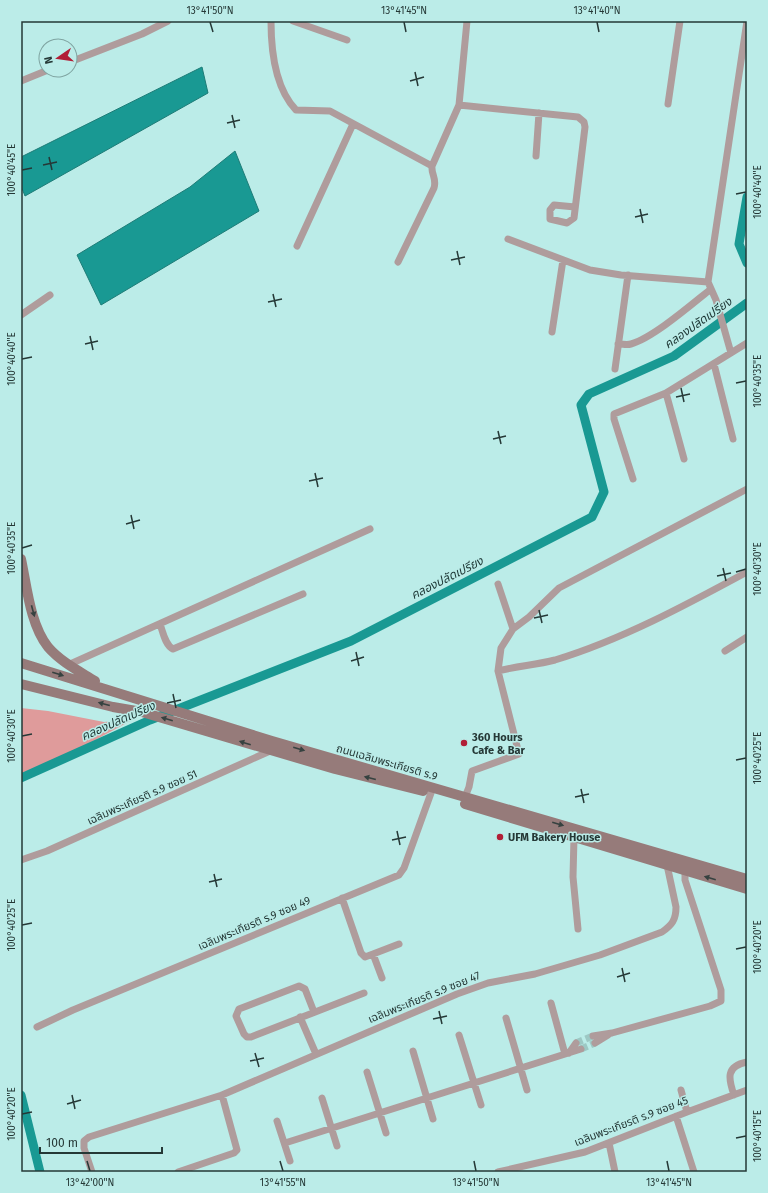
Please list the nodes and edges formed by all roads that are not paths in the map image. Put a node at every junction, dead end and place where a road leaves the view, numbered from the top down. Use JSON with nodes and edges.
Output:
{"nodes":[{"id":1,"x":168,"y":21,"type":"edge"},
{"id":2,"x":271,"y":21,"type":"edge"},
{"id":3,"x":293,"y":21,"type":"edge"},
{"id":4,"x":466,"y":21,"type":"edge"},
{"id":5,"x":680,"y":21,"type":"edge"},
{"id":6,"x":747,"y":21,"type":"edge"},
{"id":7,"x":347,"y":40,"type":"dead end"},
{"id":8,"x":78,"y":59,"type":"edge"},
{"id":9,"x":38,"y":74,"type":"edge"},
{"id":10,"x":21,"y":81,"type":"edge"},
{"id":11,"x":668,"y":104,"type":"dead end"},
{"id":12,"x":459,"y":105,"type":"junction"},
{"id":13,"x":540,"y":113,"type":"junction"},
{"id":14,"x":353,"y":124,"type":"junction"},
{"id":15,"x":536,"y":156,"type":"dead end"},
{"id":16,"x":432,"y":166,"type":"junction"},
{"id":17,"x":575,"y":207,"type":"dead end"},
{"id":18,"x":508,"y":239,"type":"dead end"},
{"id":19,"x":297,"y":246,"type":"dead end"},
{"id":20,"x":563,"y":260,"type":"junction"},
{"id":21,"x":398,"y":262,"type":"dead end"},
{"id":22,"x":624,"y":275,"type":"junction"},
{"id":23,"x":710,"y":286,"type":"junction"},
{"id":24,"x":50,"y":295,"type":"dead end"},
{"id":25,"x":21,"y":315,"type":"edge"},
{"id":26,"x":552,"y":332,"type":"dead end"},
{"id":27,"x":747,"y":343,"type":"edge"},
{"id":28,"x":618,"y":344,"type":"junction"},
{"id":29,"x":731,"y":353,"type":"junction"},
{"id":30,"x":714,"y":364,"type":"junction"},
{"id":31,"x":615,"y":369,"type":"dead end"},
{"id":32,"x":666,"y":393,"type":"junction"},
{"id":33,"x":733,"y":439,"type":"dead end"},
{"id":34,"x":684,"y":459,"type":"dead end"},
{"id":35,"x":633,"y":479,"type":"dead end"},
{"id":36,"x":747,"y":489,"type":"edge"},
{"id":37,"x":370,"y":529,"type":"dead end"},
{"id":38,"x":21,"y":559,"type":"edge"},
{"id":39,"x":747,"y":572,"type":"edge"},
{"id":40,"x":498,"y":584,"type":"dead end"},
{"id":41,"x":303,"y":594,"type":"dead end"},
{"id":42,"x":160,"y":624,"type":"junction"},
{"id":43,"x":513,"y":629,"type":"junction"},
{"id":44,"x":747,"y":637,"type":"edge"},
{"id":45,"x":725,"y":650,"type":"dead end"},
{"id":46,"x":21,"y":663,"type":"edge"},
{"id":47,"x":68,"y":665,"type":"junction"},
{"id":48,"x":498,"y":671,"type":"junction"},
{"id":49,"x":21,"y":684,"type":"edge"},
{"id":50,"x":40,"y":689,"type":"junction"},
{"id":51,"x":107,"y":689,"type":"junction"},
{"id":52,"x":21,"y":691,"type":"edge"},
{"id":53,"x":193,"y":721,"type":"junction"},
{"id":54,"x":270,"y":750,"type":"junction"},
{"id":55,"x":431,"y":793,"type":"junction"},
{"id":56,"x":465,"y":796,"type":"junction"},
{"id":57,"x":574,"y":837,"type":"junction"},
{"id":58,"x":21,"y":860,"type":"edge"},
{"id":59,"x":667,"y":865,"type":"junction"},
{"id":60,"x":685,"y":870,"type":"junction"},
{"id":61,"x":747,"y":879,"type":"edge"},
{"id":62,"x":747,"y":889,"type":"edge"},
{"id":63,"x":342,"y":898,"type":"junction"},
{"id":64,"x":578,"y":929,"type":"dead end"},
{"id":65,"x":399,"y":944,"type":"dead end"},
{"id":66,"x":374,"y":954,"type":"junction"},
{"id":67,"x":382,"y":978,"type":"dead end"},
{"id":68,"x":364,"y":993,"type":"dead end"},
{"id":69,"x":551,"y":1003,"type":"dead end"},
{"id":70,"x":314,"y":1012,"type":"junction"},
{"id":71,"x":300,"y":1017,"type":"junction"},
{"id":72,"x":506,"y":1018,"type":"dead end"},
{"id":73,"x":37,"y":1027,"type":"dead end"},
{"id":74,"x":612,"y":1034,"type":"junction"},
{"id":75,"x":459,"y":1035,"type":"dead end"},
{"id":76,"x":593,"y":1036,"type":"tunnel mouth"},
{"id":77,"x":576,"y":1043,"type":"tunnel mouth"},
{"id":78,"x":595,"y":1043,"type":"tunnel mouth"},
{"id":79,"x":581,"y":1049,"type":"tunnel mouth"},
{"id":80,"x":413,"y":1051,"type":"dead end"},
{"id":81,"x":316,"y":1054,"type":"junction"},
{"id":82,"x":567,"y":1054,"type":"junction"},
{"id":83,"x":747,"y":1062,"type":"edge"},
{"id":84,"x":521,"y":1068,"type":"junction"},
{"id":85,"x":367,"y":1072,"type":"dead end"},
{"id":86,"x":473,"y":1083,"type":"junction"},
{"id":87,"x":527,"y":1090,"type":"dead end"},
{"id":88,"x":681,"y":1090,"type":"dead end"},
{"id":89,"x":747,"y":1090,"type":"edge"},
{"id":90,"x":222,"y":1095,"type":"junction"},
{"id":91,"x":734,"y":1095,"type":"junction"},
{"id":92,"x":322,"y":1098,"type":"dead end"},
{"id":93,"x":427,"y":1098,"type":"junction"},
{"id":94,"x":481,"y":1105,"type":"dead end"},
{"id":95,"x":687,"y":1112,"type":"junction"},
{"id":96,"x":379,"y":1113,"type":"junction"},
{"id":97,"x":676,"y":1116,"type":"junction"},
{"id":98,"x":433,"y":1119,"type":"dead end"},
{"id":99,"x":277,"y":1121,"type":"dead end"},
{"id":100,"x":331,"y":1128,"type":"junction"},
{"id":101,"x":386,"y":1133,"type":"dead end"},
{"id":102,"x":285,"y":1143,"type":"junction"},
{"id":103,"x":609,"y":1144,"type":"junction"},
{"id":104,"x":337,"y":1146,"type":"dead end"},
{"id":105,"x":290,"y":1161,"type":"dead end"},
{"id":106,"x":92,"y":1172,"type":"edge"},
{"id":107,"x":178,"y":1172,"type":"edge"},
{"id":108,"x":498,"y":1172,"type":"edge"},
{"id":109,"x":615,"y":1172,"type":"edge"},
{"id":110,"x":694,"y":1172,"type":"edge"}],
"edges":[{"from":1,"to":8,"type":"street"},
{"from":2,"to":14,"type":"street"},
{"from":3,"to":7,"type":"street"},
{"from":4,"to":12,"type":"street"},
{"from":5,"to":11,"type":"street"},
{"from":6,"to":23,"type":"street"},
{"from":9,"to":10,"type":"street"},
{"from":12,"to":13,"type":"street"},
{"from":12,"to":16,"type":"street"},
{"from":13,"to":15,"type":"street"},
{"from":13,"to":17,"type":"street"},
{"from":14,"to":16,"type":"street"},
{"from":14,"to":19,"type":"street"},
{"from":16,"to":21,"type":"street"},
{"from":18,"to":20,"type":"street"},
{"from":20,"to":22,"type":"street"},
{"from":20,"to":26,"type":"street"},
{"from":22,"to":23,"type":"street"},
{"from":22,"to":28,"type":"street"},
{"from":23,"to":28,"type":"street"},
{"from":23,"to":29,"type":"street"},
{"from":24,"to":25,"type":"street"},
{"from":27,"to":29,"type":"street"},
{"from":28,"to":31,"type":"street"},
{"from":29,"to":30,"type":"street"},
{"from":30,"to":32,"type":"street"},
{"from":30,"to":33,"type":"street"},
{"from":32,"to":34,"type":"street"},
{"from":32,"to":35,"type":"street"},
{"from":36,"to":43,"type":"street"},
{"from":37,"to":42,"type":"street"},
{"from":38,"to":47,"type":"main road","one_way":true},
{"from":39,"to":48,"type":"street"},
{"from":40,"to":43,"type":"street"},
{"from":41,"to":42,"type":"street"},
{"from":42,"to":47,"type":"street"},
{"from":43,"to":48,"type":"street"},
{"from":44,"to":45,"type":"street"},
{"from":46,"to":51,"type":"main road","name":"ถนนเฉลิมพระเกียรติ ร.9","one_way":true},
{"from":47,"to":51,"type":"main road"},
{"from":48,"to":56,"type":"street"},
{"from":49,"to":50,"type":"main road","name":"ถนนเฉลิมพระเกียรติ ร.9"},
{"from":50,"to":52,"type":"main road"},
{"from":53,"to":50,"type":"main road","name":"ถนนเฉลิมพระเกียรติ ร.9","one_way":true},
{"from":51,"to":53,"type":"main road","name":"ถนนเฉลิมพระเกียรติ ร.9"},
{"from":54,"to":53,"type":"main road","name":"ถนนเฉลิมพระเกียรติ ร.9","one_way":true},
{"from":53,"to":56,"type":"main road","name":"ถนนเฉลิมพระเกียรติ ร.9","one_way":true},
{"from":55,"to":54,"type":"main road","name":"ถนนเฉลิมพระเกียรติ ร.9","one_way":true},
{"from":54,"to":58,"type":"street","name":"เฉลิมพระเกียรติ ร.9 ซอย 51"},
{"from":55,"to":57,"type":"main road","name":"ถนนเฉลิมพระเกียรติ ร.9"},
{"from":55,"to":63,"type":"street","name":"เฉลิมพระเกียรติ ร.9 ซอย 49"},
{"from":56,"to":61,"type":"main road","name":"ถนนเฉลิมพระเกียรติ ร.9","one_way":true},
{"from":57,"to":59,"type":"main road","name":"ถนนเฉลิมพระเกียรติ ร.9"},
{"from":57,"to":64,"type":"street"},
{"from":59,"to":60,"type":"main road","name":"ถนนเฉลิมพระเกียรติ ร.9"},
{"from":59,"to":81,"type":"street","name":"เฉลิมพระเกียรติ ร.9 ซอย 47"},
{"from":62,"to":60,"type":"main road","name":"ถนนเฉลิมพระเกียรติ ร.9","one_way":true},
{"from":60,"to":74,"type":"street"},
{"from":63,"to":66,"type":"street"},
{"from":63,"to":73,"type":"street","name":"เฉลิมพระเกียรติ ร.9 ซอย 49"},
{"from":65,"to":66,"type":"street"},
{"from":66,"to":67,"type":"street"},
{"from":68,"to":70,"type":"street"},
{"from":69,"to":82,"type":"street"},
{"from":70,"to":71,"type":"street"},
{"from":70,"to":71,"type":"street"},
{"from":71,"to":81,"type":"street"},
{"from":72,"to":84,"type":"street"},
{"from":74,"to":76,"type":"street"},
{"from":74,"to":78,"type":"street"},
{"from":75,"to":86,"type":"street"},
{"from":77,"to":82,"type":"street"},
{"from":79,"to":82,"type":"street"},
{"from":80,"to":93,"type":"street"},
{"from":81,"to":90,"type":"street","name":"เฉลิมพระเกียรติ ร.9 ซอย 47"},
{"from":82,"to":84,"type":"street"},
{"from":83,"to":91,"type":"street"},
{"from":84,"to":86,"type":"street"},
{"from":84,"to":87,"type":"street"},
{"from":85,"to":96,"type":"street"},
{"from":86,"to":93,"type":"street"},
{"from":86,"to":94,"type":"street"},
{"from":88,"to":95,"type":"street"},
{"from":89,"to":91,"type":"street","name":"เฉลิมพระเกียรติ ร.9 ซอย 45"},
{"from":90,"to":106,"type":"street","name":"เฉลิมพระเกียรติ ร.9 ซอย 47"},
{"from":90,"to":107,"type":"street"},
{"from":91,"to":95,"type":"street","name":"เฉลิมพระเกียรติ ร.9 ซอย 45"},
{"from":92,"to":100,"type":"street"},
{"from":93,"to":96,"type":"street"},
{"from":93,"to":98,"type":"street"},
{"from":95,"to":97,"type":"street","name":"เฉลิมพระเกียรติ ร.9 ซอย 45"},
{"from":96,"to":100,"type":"street"},
{"from":96,"to":101,"type":"street"},
{"from":97,"to":103,"type":"street","name":"เฉลิมพระเกียรติ ร.9 ซอย 45"},
{"from":97,"to":110,"type":"street"},
{"from":99,"to":102,"type":"street"},
{"from":100,"to":102,"type":"street"},
{"from":100,"to":104,"type":"street"},
{"from":102,"to":105,"type":"street"},
{"from":103,"to":108,"type":"street","name":"เฉลิมพระเกียรติ ร.9 ซอย 45"},
{"from":103,"to":109,"type":"street"}]}
